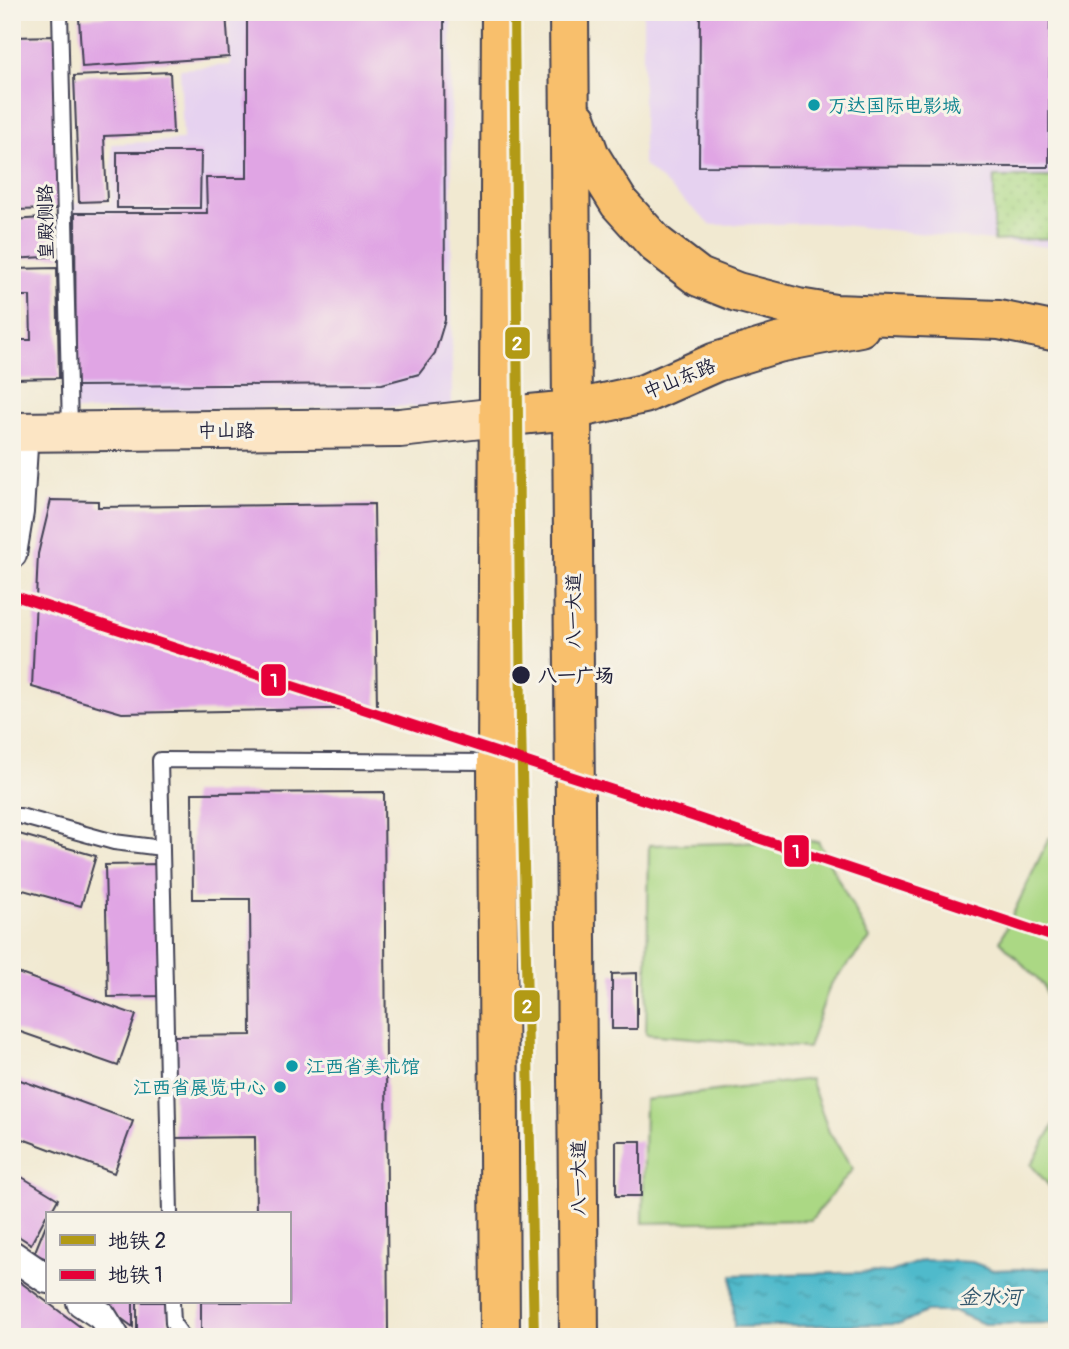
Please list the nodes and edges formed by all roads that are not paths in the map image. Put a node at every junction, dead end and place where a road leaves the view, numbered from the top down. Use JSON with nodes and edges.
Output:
{"nodes":[{"id":1,"x":60,"y":12,"type":"edge"},
{"id":2,"x":501,"y":12,"type":"edge"},
{"id":3,"x":569,"y":12,"type":"edge"},
{"id":4,"x":571,"y":105,"type":"junction"},
{"id":5,"x":917,"y":318,"type":"junction"},
{"id":6,"x":1057,"y":332,"type":"edge"},
{"id":7,"x":571,"y":410,"type":"junction"},
{"id":8,"x":499,"y":417,"type":"junction"},
{"id":9,"x":439,"y":426,"type":"joint"},
{"id":10,"x":18,"y":431,"type":"edge"},
{"id":11,"x":70,"y":431,"type":"junction"},
{"id":12,"x":12,"y":554,"type":"edge"},
{"id":13,"x":498,"y":762,"type":"junction"},
{"id":14,"x":12,"y":816,"type":"edge"},
{"id":15,"x":162,"y":848,"type":"junction"},
{"id":16,"x":170,"y":1212,"type":"edge"},
{"id":17,"x":12,"y":1255,"type":"edge"},
{"id":18,"x":46,"y":1278,"type":"edge"},
{"id":19,"x":84,"y":1304,"type":"edge"},
{"id":20,"x":172,"y":1304,"type":"edge"},
{"id":21,"x":115,"y":1337,"type":"edge"},
{"id":22,"x":183,"y":1337,"type":"edge"},
{"id":23,"x":500,"y":1337,"type":"edge"},
{"id":24,"x":579,"y":1337,"type":"edge"}],
"edges":[{"from":1,"to":11,"type":"lane","name":"皇殿侧路"},
{"from":2,"to":8,"type":"highway"},
{"from":3,"to":4,"type":"highway","name":"八一大道"},
{"from":4,"to":5,"type":"highway","name":"中山东路"},
{"from":4,"to":7,"type":"highway","name":"八一大道"},
{"from":5,"to":6,"type":"highway","name":"中山东路"},
{"from":5,"to":7,"type":"highway","name":"中山东路"},
{"from":7,"to":8,"type":"highway","name":"中山东路"},
{"from":7,"to":24,"type":"highway","name":"八一大道"},
{"from":8,"to":9,"type":"main road","name":"中山东路"},
{"from":8,"to":13,"type":"highway"},
{"from":9,"to":11,"type":"main road","name":"中山路"},
{"from":10,"to":11,"type":"main road","name":"中山路"},
{"from":10,"to":12,"type":"street"},
{"from":13,"to":15,"type":"lane"},
{"from":13,"to":23,"type":"highway"},
{"from":14,"to":15,"type":"lane"},
{"from":15,"to":16,"type":"lane"},
{"from":17,"to":18,"type":"street"},
{"from":19,"to":21,"type":"street"},
{"from":20,"to":22,"type":"lane"}]}
